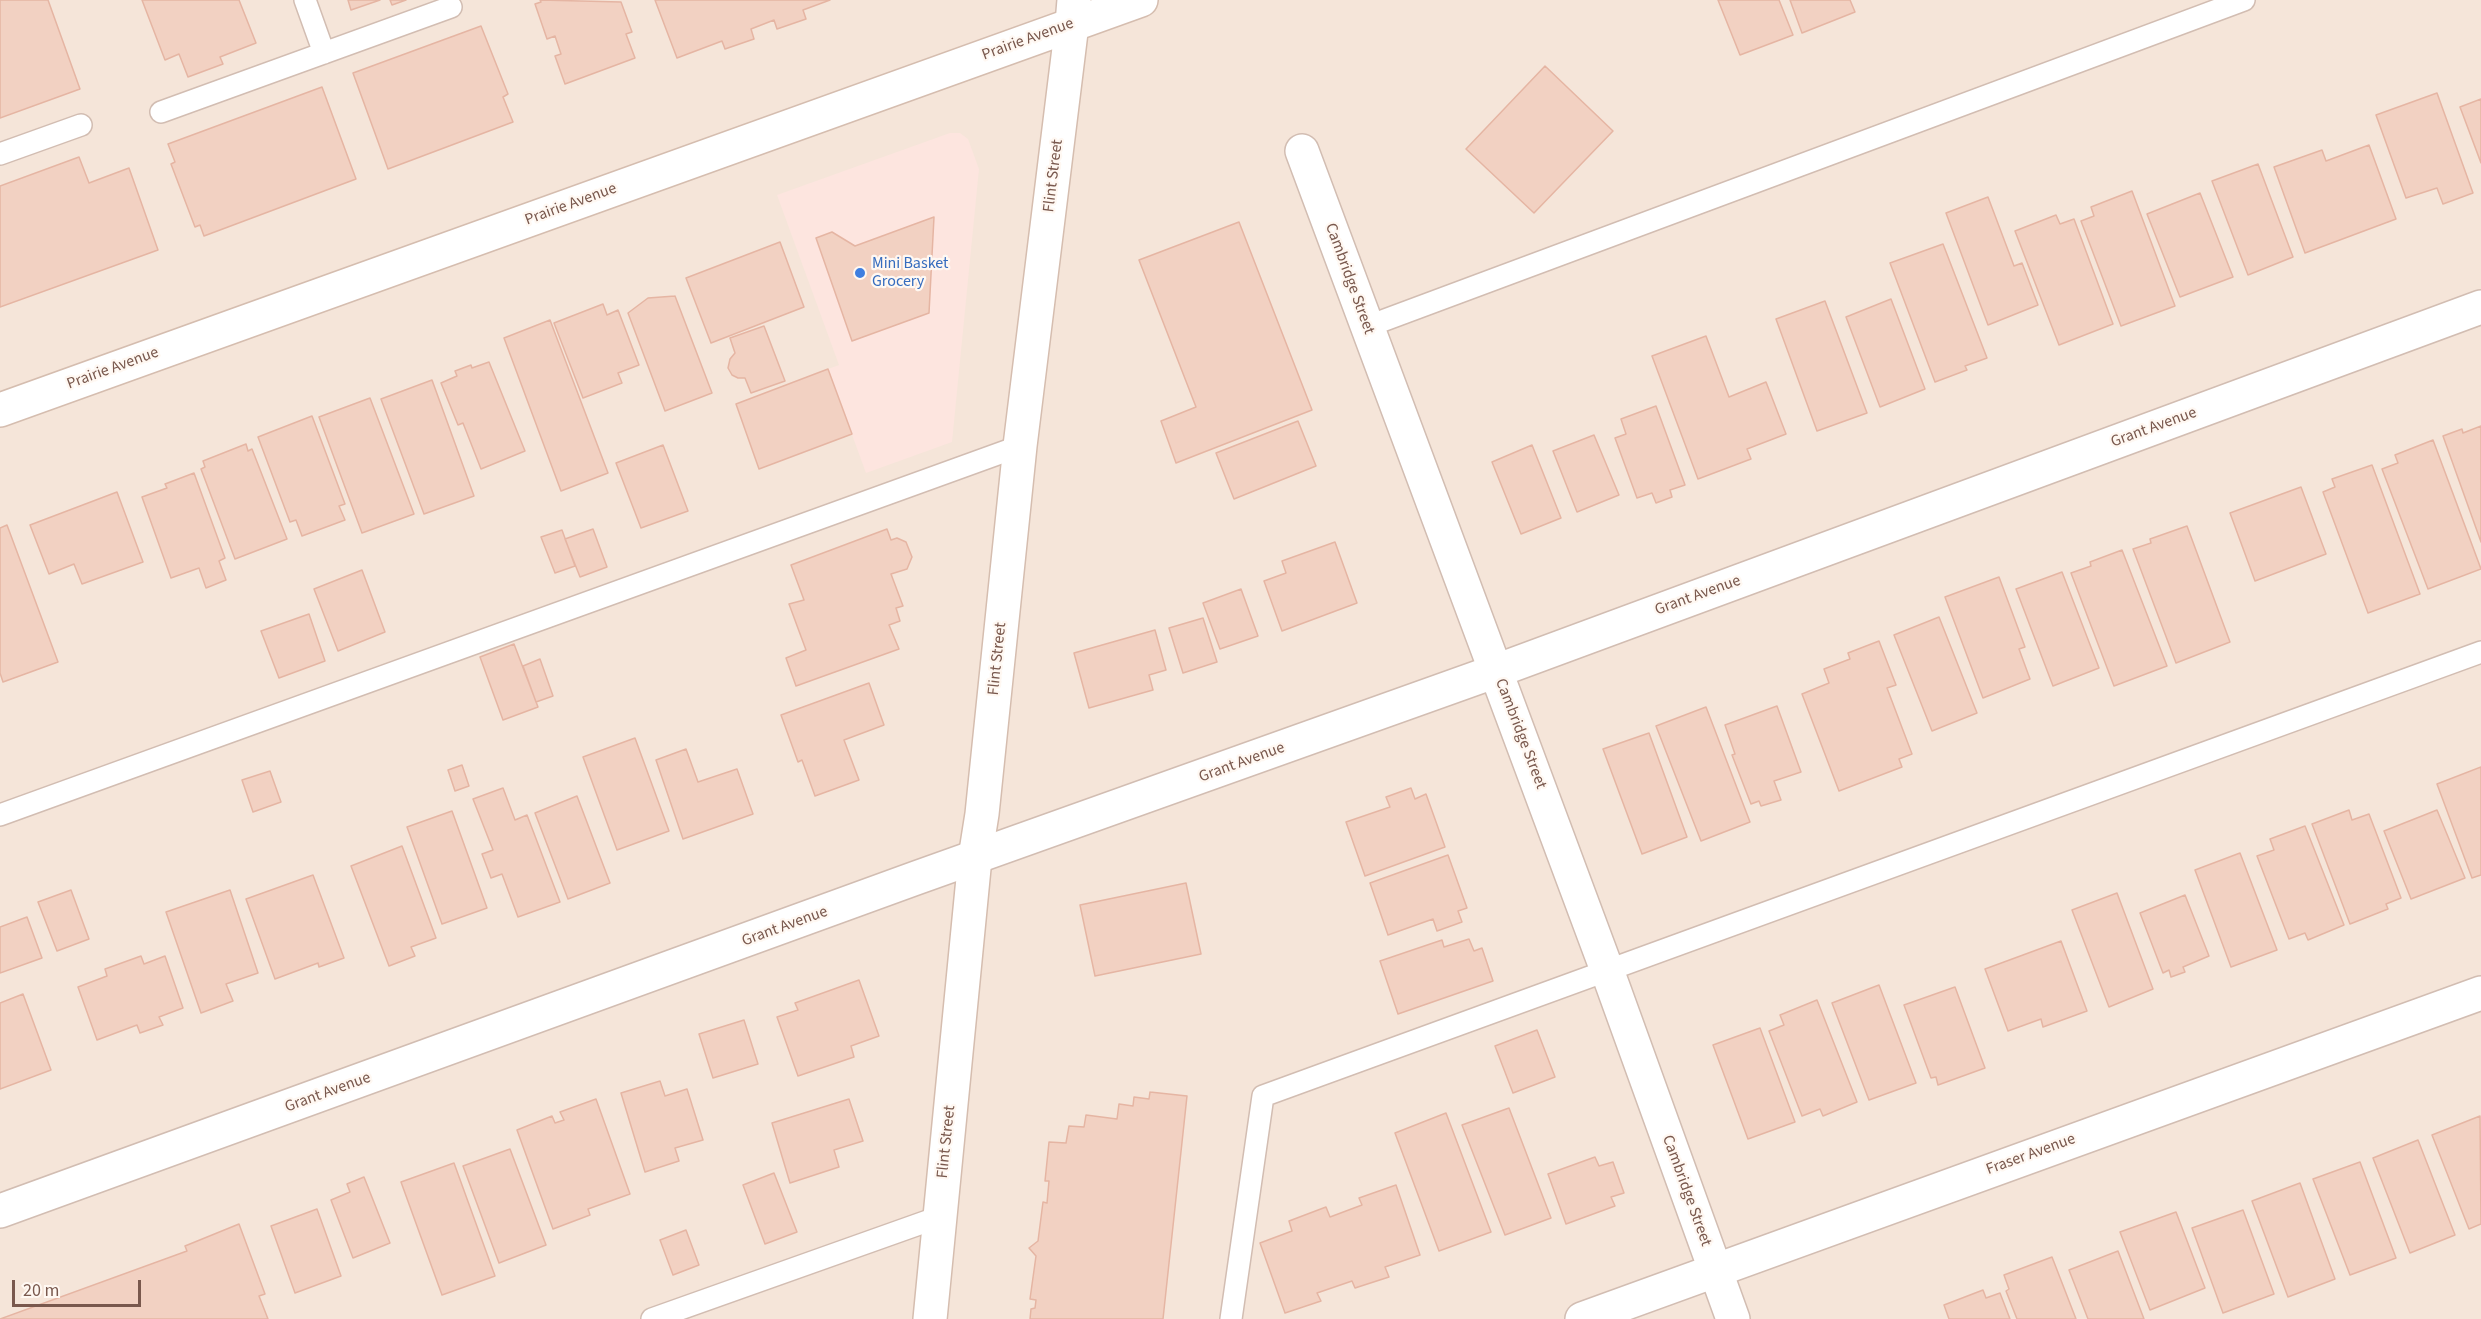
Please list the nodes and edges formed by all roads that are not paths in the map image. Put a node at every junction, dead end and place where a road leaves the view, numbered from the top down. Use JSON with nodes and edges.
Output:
{"nodes":[{"id":1,"x":305,"y":0,"type":"edge"},
{"id":2,"x":1141,"y":0,"type":"edge"},
{"id":3,"x":2244,"y":0,"type":"edge"},
{"id":4,"x":451,"y":7,"type":"dead end"},
{"id":5,"x":1073,"y":12,"type":"edge"},
{"id":6,"x":324,"y":53,"type":"junction"},
{"id":7,"x":161,"y":112,"type":"dead end"},
{"id":8,"x":81,"y":125,"type":"dead end"},
{"id":9,"x":1302,"y":151,"type":"dead end"},
{"id":10,"x":0,"y":154,"type":"edge"},
{"id":11,"x":2481,"y":307,"type":"edge"},
{"id":12,"x":1366,"y":327,"type":"junction"},
{"id":13,"x":0,"y":410,"type":"edge"},
{"id":14,"x":1020,"y":446,"type":"junction"},
{"id":15,"x":2481,"y":652,"type":"edge"},
{"id":16,"x":1496,"y":671,"type":"junction"},
{"id":17,"x":0,"y":815,"type":"edge"},
{"id":18,"x":975,"y":858,"type":"junction"},
{"id":19,"x":1607,"y":970,"type":"junction"},
{"id":20,"x":2481,"y":993,"type":"edge"},
{"id":21,"x":0,"y":1211,"type":"edge"},
{"id":22,"x":939,"y":1218,"type":"junction"},
{"id":23,"x":1714,"y":1270,"type":"junction"},
{"id":24,"x":652,"y":1319,"type":"edge"},
{"id":25,"x":930,"y":1319,"type":"edge"},
{"id":26,"x":1231,"y":1319,"type":"edge"},
{"id":27,"x":1582,"y":1319,"type":"edge"},
{"id":28,"x":1733,"y":1319,"type":"edge"}],
"edges":[{"from":1,"to":6,"type":"lane"},
{"from":2,"to":5,"type":"street","name":"Prairie Avenue"},
{"from":3,"to":12,"type":"lane"},
{"from":4,"to":6,"type":"lane"},
{"from":5,"to":13,"type":"street","name":"Prairie Avenue"},
{"from":5,"to":14,"type":"street","name":"Flint Street"},
{"from":6,"to":7,"type":"lane"},
{"from":8,"to":10,"type":"lane"},
{"from":9,"to":12,"type":"street","name":"Cambridge Street"},
{"from":11,"to":16,"type":"street","name":"Grant Avenue"},
{"from":12,"to":16,"type":"street","name":"Cambridge Street"},
{"from":14,"to":17,"type":"lane"},
{"from":14,"to":18,"type":"street","name":"Flint Street"},
{"from":15,"to":19,"type":"lane"},
{"from":16,"to":18,"type":"street","name":"Grant Avenue"},
{"from":16,"to":19,"type":"street","name":"Cambridge Street"},
{"from":18,"to":21,"type":"street","name":"Grant Avenue"},
{"from":18,"to":22,"type":"street","name":"Flint Street"},
{"from":19,"to":23,"type":"street","name":"Cambridge Street"},
{"from":19,"to":26,"type":"lane"},
{"from":20,"to":23,"type":"street","name":"Fraser Avenue"},
{"from":22,"to":24,"type":"lane"},
{"from":22,"to":25,"type":"street","name":"Flint Street"},
{"from":23,"to":27,"type":"street","name":"Fraser Avenue"},
{"from":23,"to":28,"type":"street","name":"Cambridge Street"}]}
